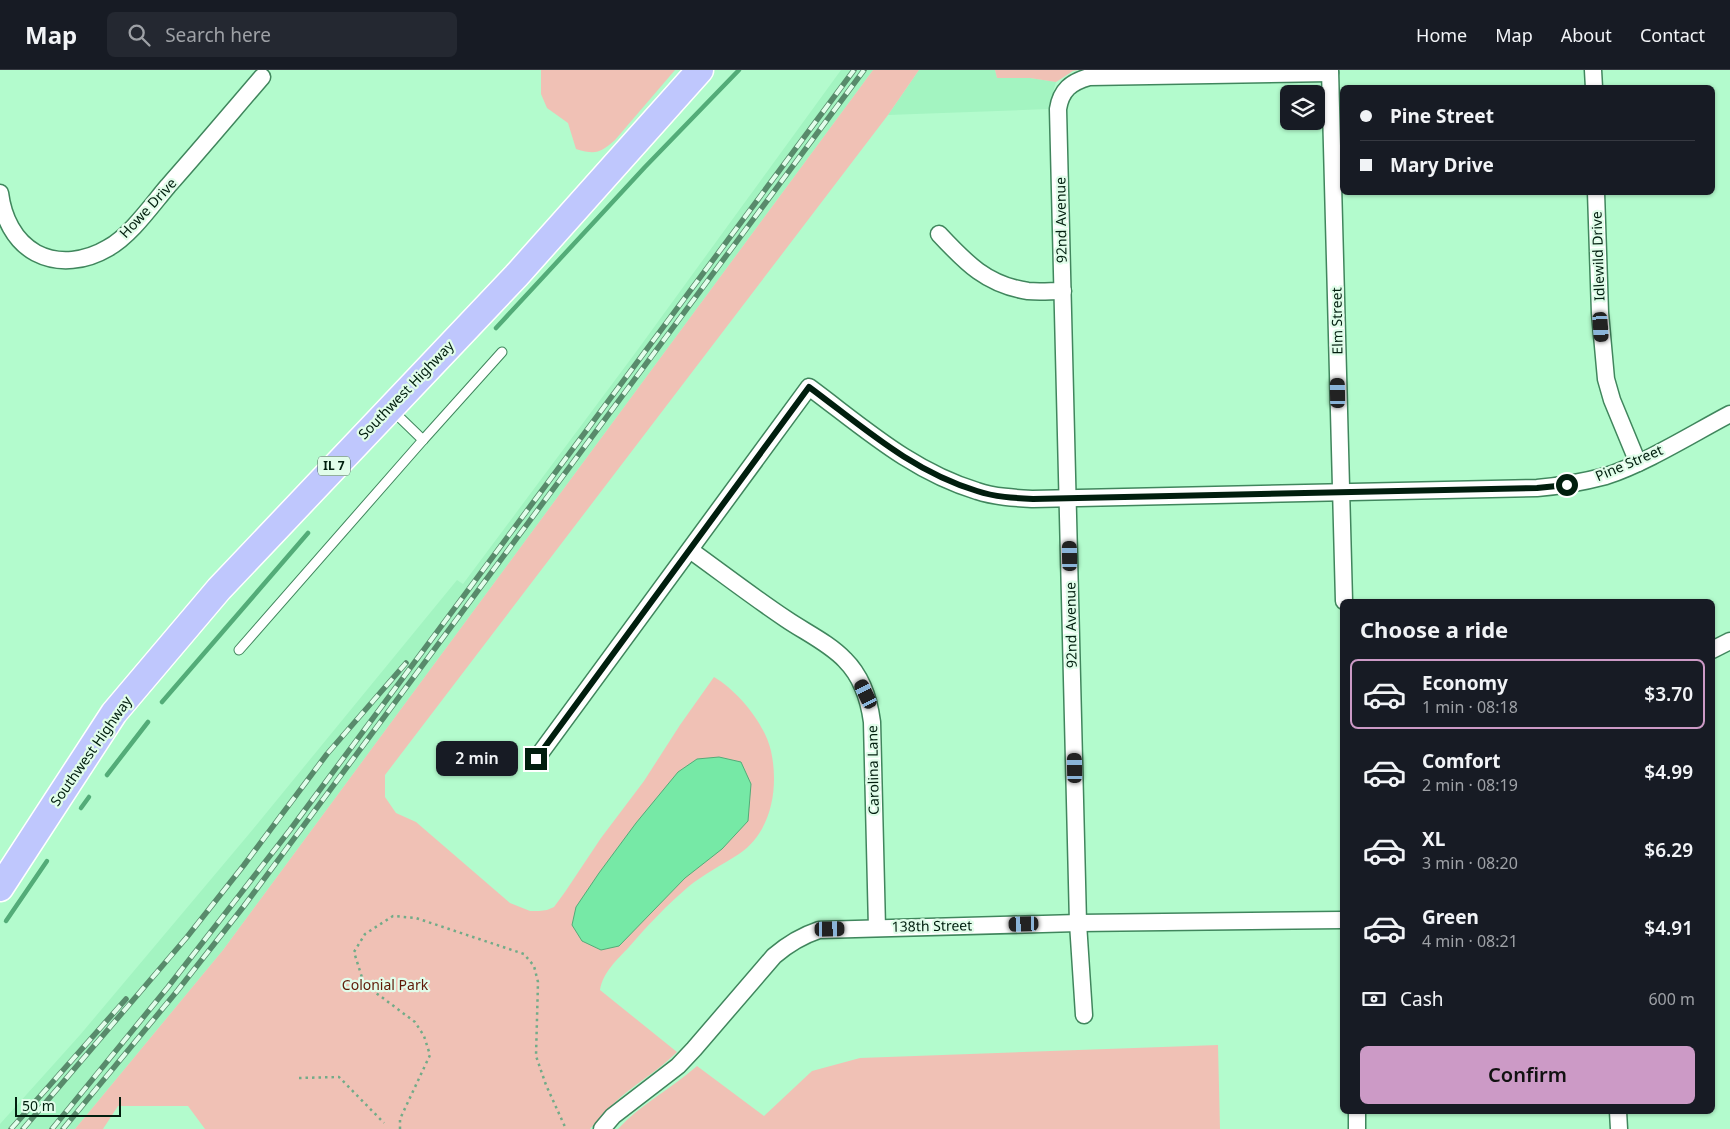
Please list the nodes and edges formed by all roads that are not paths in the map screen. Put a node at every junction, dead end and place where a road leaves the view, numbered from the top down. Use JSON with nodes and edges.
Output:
{"nodes":[{"id":1,"x":700,"y":70,"type":"edge"},
{"id":2,"x":1593,"y":70,"type":"edge"},
{"id":3,"x":1330,"y":72,"type":"edge"},
{"id":4,"x":262,"y":77,"type":"dead end"},
{"id":5,"x":1594,"y":85,"type":"edge"},
{"id":6,"x":0,"y":194,"type":"edge"},
{"id":7,"x":1596,"y":195,"type":"edge"},
{"id":8,"x":939,"y":234,"type":"dead end"},
{"id":9,"x":1063,"y":292,"type":"junction"},
{"id":10,"x":502,"y":352,"type":"dead end"},
{"id":11,"x":390,"y":408,"type":"junction"},
{"id":12,"x":1730,"y":414,"type":"edge"},
{"id":13,"x":423,"y":440,"type":"junction"},
{"id":14,"x":1638,"y":462,"type":"junction"},
{"id":15,"x":1341,"y":493,"type":"junction"},
{"id":16,"x":1068,"y":498,"type":"junction"},
{"id":17,"x":690,"y":550,"type":"junction"},
{"id":18,"x":1344,"y":599,"type":"edge"},
{"id":19,"x":1730,"y":641,"type":"edge"},
{"id":20,"x":1715,"y":648,"type":"edge"},
{"id":21,"x":239,"y":650,"type":"dead end"},
{"id":22,"x":536,"y":759,"type":"dead end"},
{"id":23,"x":0,"y":888,"type":"edge"},
{"id":24,"x":1340,"y":920,"type":"edge"},
{"id":25,"x":1078,"y":923,"type":"junction"},
{"id":26,"x":877,"y":928,"type":"junction"},
{"id":27,"x":1084,"y":1015,"type":"dead end"},
{"id":28,"x":1357,"y":1114,"type":"edge"},
{"id":29,"x":1618,"y":1114,"type":"edge"},
{"id":30,"x":602,"y":1129,"type":"edge"},
{"id":31,"x":1358,"y":1129,"type":"edge"},
{"id":32,"x":1619,"y":1129,"type":"edge"}],
"edges":[{"from":1,"to":11,"type":"main road","name":"Southwest Highway","number":"IL 7"},
{"from":2,"to":5,"type":"street"},
{"from":3,"to":9,"type":"street","name":"92nd Avenue"},
{"from":3,"to":15,"type":"street","name":"Elm Street"},
{"from":4,"to":6,"type":"street","name":"Howe Drive"},
{"from":7,"to":14,"type":"street","name":"Idlewild Drive"},
{"from":8,"to":9,"type":"street"},
{"from":9,"to":16,"type":"street","name":"92nd Avenue"},
{"from":10,"to":13,"type":"lane"},
{"from":11,"to":13,"type":"lane"},
{"from":11,"to":23,"type":"main road","name":"Southwest Highway","number":"IL 7"},
{"from":12,"to":14,"type":"street","name":"Pine Street"},
{"from":13,"to":21,"type":"lane"},
{"from":14,"to":15,"type":"street","name":"Pine Street"},
{"from":15,"to":16,"type":"street","name":"Pine Street"},
{"from":15,"to":18,"type":"street","name":"Elm Street"},
{"from":16,"to":17,"type":"street","name":"Pine Street"},
{"from":16,"to":25,"type":"street","name":"92nd Avenue"},
{"from":17,"to":22,"type":"street"},
{"from":17,"to":26,"type":"street","name":"Carolina Lane"},
{"from":19,"to":20,"type":"street"},
{"from":24,"to":25,"type":"street","name":"138th Street"},
{"from":25,"to":26,"type":"street","name":"138th Street"},
{"from":25,"to":27,"type":"street","name":"92nd Avenue"},
{"from":26,"to":30,"type":"street","name":"138th Street"},
{"from":28,"to":31,"type":"street"},
{"from":29,"to":32,"type":"street"}]}
